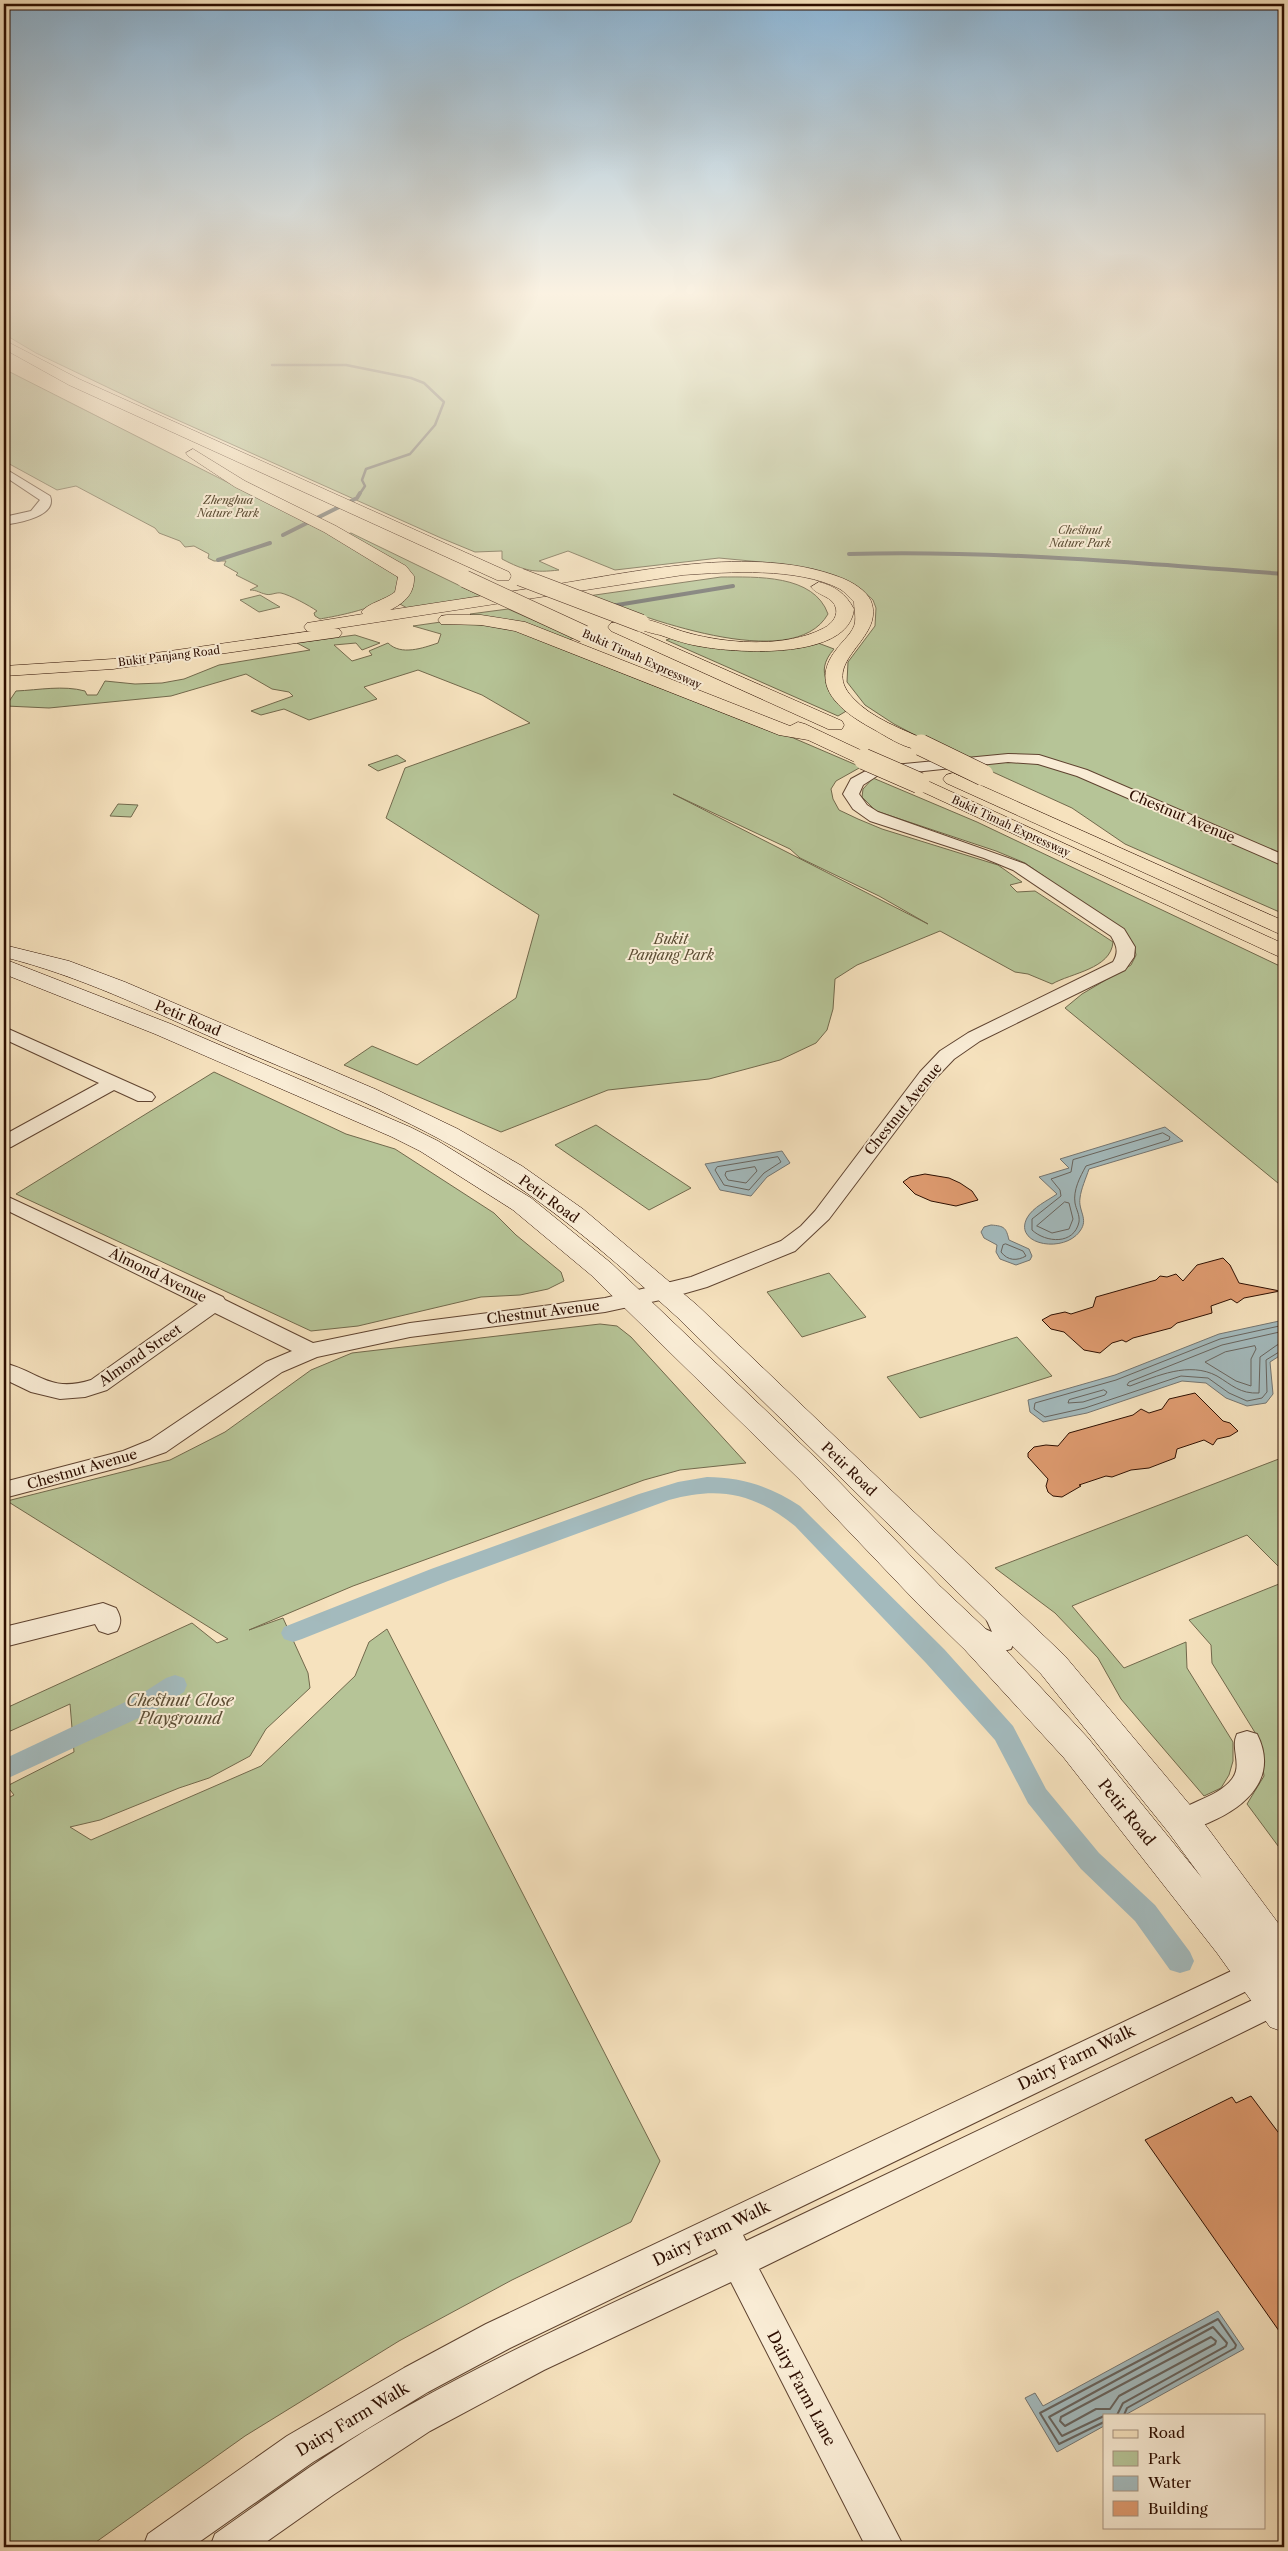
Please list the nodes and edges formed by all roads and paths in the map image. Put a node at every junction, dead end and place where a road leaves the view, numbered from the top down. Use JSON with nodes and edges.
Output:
{"nodes":[{"id":1,"x":114,"y":415,"type":"edge"},
{"id":2,"x":148,"y":415,"type":"edge"},
{"id":3,"x":157,"y":436,"type":"dead end"},
{"id":4,"x":188,"y":451,"type":"dead end"},
{"id":5,"x":4,"y":471,"type":"edge"},
{"id":6,"x":248,"y":482,"type":"junction"},
{"id":7,"x":4,"y":521,"type":"edge"},
{"id":8,"x":375,"y":536,"type":"dead end"},
{"id":9,"x":479,"y":565,"type":"junction"},
{"id":10,"x":447,"y":571,"type":"dead end"},
{"id":11,"x":435,"y":615,"type":"junction"},
{"id":12,"x":313,"y":627,"type":"junction"},
{"id":13,"x":4,"y":661,"type":"edge"},
{"id":14,"x":4,"y":671,"type":"edge"},
{"id":15,"x":851,"y":732,"type":"dead end"},
{"id":16,"x":814,"y":736,"type":"junction"},
{"id":17,"x":878,"y":744,"type":"dead end"},
{"id":18,"x":1284,"y":860,"type":"edge"},
{"id":19,"x":1242,"y":910,"type":"junction"},
{"id":20,"x":1284,"y":929,"type":"edge"},
{"id":21,"x":4,"y":951,"type":"edge"},
{"id":22,"x":1284,"y":952,"type":"edge"},
{"id":23,"x":4,"y":966,"type":"edge"},
{"id":24,"x":182,"y":1015,"type":"junction"},
{"id":25,"x":164,"y":1030,"type":"junction"},
{"id":26,"x":4,"y":1032,"type":"edge"},
{"id":27,"x":112,"y":1083,"type":"junction"},
{"id":28,"x":145,"y":1097,"type":"dead end"},
{"id":29,"x":4,"y":1143,"type":"edge"},
{"id":30,"x":4,"y":1201,"type":"edge"},
{"id":31,"x":666,"y":1292,"type":"junction"},
{"id":32,"x":631,"y":1298,"type":"junction"},
{"id":33,"x":215,"y":1302,"type":"junction"},
{"id":34,"x":311,"y":1351,"type":"junction"},
{"id":35,"x":4,"y":1370,"type":"edge"},
{"id":36,"x":4,"y":1490,"type":"edge"},
{"id":37,"x":991,"y":1605,"type":"junction"},
{"id":38,"x":956,"y":1620,"type":"junction"},
{"id":39,"x":108,"y":1624,"type":"dead end"},
{"id":40,"x":4,"y":1637,"type":"edge"},
{"id":41,"x":1247,"y":1742,"type":"dead end"},
{"id":42,"x":1182,"y":1822,"type":"junction"},
{"id":43,"x":1277,"y":1984,"type":"edge"},
{"id":44,"x":722,"y":2227,"type":"junction"},
{"id":45,"x":738,"y":2262,"type":"junction"},
{"id":46,"x":162,"y":2547,"type":"edge"},
{"id":47,"x":228,"y":2547,"type":"edge"},
{"id":48,"x":886,"y":2547,"type":"edge"}],
"edges":[{"from":1,"to":3,"type":"main road"},
{"from":2,"to":9,"type":"main road","name":"Bukit Timah Expressway"},
{"from":4,"to":6,"type":"main road"},
{"from":5,"to":7,"type":"street"},
{"from":6,"to":8,"type":"main road"},
{"from":6,"to":12,"type":"main road"},
{"from":9,"to":11,"type":"main road","bridge":true},
{"from":9,"to":15,"type":"main road","name":"Bukit Timah Expressway"},
{"from":10,"to":16,"type":"main road","name":"Bukit Timah Expressway","bridge":true},
{"from":11,"to":12,"type":"main road"},
{"from":11,"to":14,"type":"main road","name":"Bukit Panjang Road"},
{"from":11,"to":16,"type":"main road"},
{"from":11,"to":19,"type":"main road","bridge":true},
{"from":12,"to":13,"type":"main road","name":"Bukit Panjang Road"},
{"from":16,"to":22,"type":"main road","name":"Bukit Timah Expressway","bridge":true},
{"from":17,"to":19,"type":"main road","name":"Bukit Timah Expressway"},
{"from":18,"to":31,"type":"street","name":"Chestnut Avenue"},
{"from":19,"to":20,"type":"main road","name":"Bukit Timah Expressway"},
{"from":21,"to":24,"type":"main road","name":"Petir Road"},
{"from":23,"to":25,"type":"main road","name":"Petir Road"},
{"from":24,"to":25,"type":"main road"},
{"from":24,"to":31,"type":"main road","name":"Petir Road"},
{"from":25,"to":32,"type":"main road","name":"Petir Road"},
{"from":26,"to":27,"type":"street"},
{"from":27,"to":28,"type":"street"},
{"from":27,"to":29,"type":"street"},
{"from":30,"to":33,"type":"street","name":"Almond Avenue"},
{"from":31,"to":32,"type":"street","name":"Chestnut Avenue"},
{"from":31,"to":37,"type":"main road","name":"Petir Road"},
{"from":32,"to":34,"type":"street","name":"Chestnut Avenue"},
{"from":32,"to":38,"type":"main road","name":"Petir Road"},
{"from":33,"to":34,"type":"street","name":"Almond Avenue"},
{"from":33,"to":35,"type":"street","name":"Almond Street"},
{"from":34,"to":36,"type":"street","name":"Chestnut Avenue"},
{"from":37,"to":38,"type":"street","name":"Petir Road"},
{"from":37,"to":42,"type":"main road","name":"Petir Road"},
{"from":38,"to":43,"type":"main road","name":"Petir Road"},
{"from":39,"to":40,"type":"street"},
{"from":41,"to":42,"type":"street"},
{"from":42,"to":43,"type":"main road","name":"Petir Road"},
{"from":43,"to":44,"type":"street","name":"Dairy Farm Walk"},
{"from":43,"to":45,"type":"street"},
{"from":44,"to":45,"type":"street","name":"Dairy Farm Lane"},
{"from":44,"to":46,"type":"street","name":"Dairy Farm Walk"},
{"from":45,"to":47,"type":"street"},
{"from":45,"to":48,"type":"street","name":"Dairy Farm Lane"}]}
